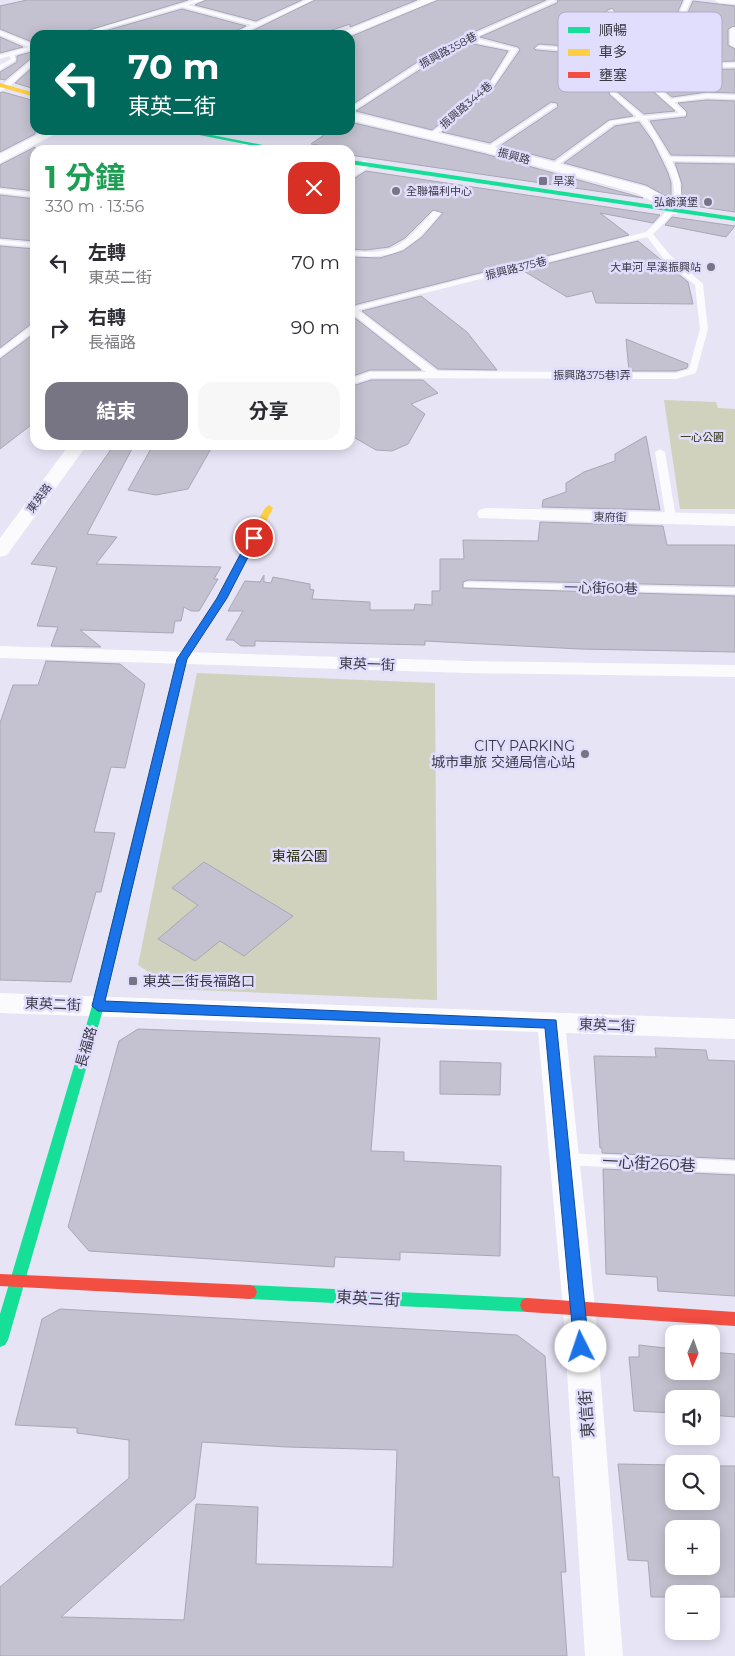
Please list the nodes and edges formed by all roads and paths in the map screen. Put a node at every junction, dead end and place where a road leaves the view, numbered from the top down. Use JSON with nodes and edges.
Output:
{"nodes":[{"id":1,"x":310,"y":0,"type":"edge"},
{"id":2,"x":430,"y":0,"type":"edge"},
{"id":3,"x":688,"y":0,"type":"edge"},
{"id":4,"x":718,"y":0,"type":"edge"},
{"id":5,"x":199,"y":1,"type":"edge"},
{"id":6,"x":552,"y":1,"type":"edge"},
{"id":7,"x":735,"y":1,"type":"edge"},
{"id":8,"x":185,"y":3,"type":"edge"},
{"id":9,"x":683,"y":12,"type":"edge"},
{"id":10,"x":254,"y":24,"type":"junction"},
{"id":11,"x":733,"y":29,"type":"dead end"},
{"id":12,"x":95,"y":30,"type":"edge"},
{"id":13,"x":243,"y":30,"type":"edge"},
{"id":14,"x":353,"y":30,"type":"edge"},
{"id":15,"x":0,"y":33,"type":"edge"},
{"id":16,"x":468,"y":39,"type":"junction"},
{"id":17,"x":735,"y":44,"type":"edge"},
{"id":18,"x":30,"y":45,"type":"edge"},
{"id":19,"x":30,"y":48,"type":"edge"},
{"id":20,"x":539,"y":48,"type":"dead end"},
{"id":21,"x":558,"y":49,"type":"edge"},
{"id":22,"x":9,"y":54,"type":"junction"},
{"id":23,"x":0,"y":56,"type":"edge"},
{"id":24,"x":30,"y":64,"type":"edge"},
{"id":25,"x":722,"y":65,"type":"edge"},
{"id":26,"x":735,"y":65,"type":"edge"},
{"id":27,"x":0,"y":68,"type":"edge"},
{"id":28,"x":2,"y":87,"type":"edge"},
{"id":29,"x":612,"y":92,"type":"dead end"},
{"id":30,"x":659,"y":92,"type":"edge"},
{"id":31,"x":30,"y":94,"type":"edge"},
{"id":32,"x":735,"y":97,"type":"edge"},
{"id":33,"x":669,"y":101,"type":"junction"},
{"id":34,"x":554,"y":105,"type":"dead end"},
{"id":35,"x":355,"y":108,"type":"edge"},
{"id":36,"x":355,"y":117,"type":"edge"},
{"id":37,"x":642,"y":118,"type":"junction"},
{"id":38,"x":47,"y":135,"type":"edge"},
{"id":39,"x":201,"y":135,"type":"edge"},
{"id":40,"x":432,"y":135,"type":"junction"},
{"id":41,"x":236,"y":145,"type":"edge"},
{"id":42,"x":488,"y":149,"type":"junction"},
{"id":43,"x":0,"y":159,"type":"edge"},
{"id":44,"x":667,"y":160,"type":"junction"},
{"id":45,"x":735,"y":160,"type":"edge"},
{"id":46,"x":355,"y":163,"type":"edge"},
{"id":47,"x":364,"y":164,"type":"junction"},
{"id":48,"x":553,"y":166,"type":"junction"},
{"id":49,"x":355,"y":170,"type":"edge"},
{"id":50,"x":0,"y":191,"type":"edge"},
{"id":51,"x":30,"y":194,"type":"edge"},
{"id":52,"x":672,"y":211,"type":"junction"},
{"id":53,"x":437,"y":213,"type":"dead end"},
{"id":54,"x":735,"y":220,"type":"edge"},
{"id":55,"x":649,"y":234,"type":"junction"},
{"id":56,"x":0,"y":242,"type":"edge"},
{"id":57,"x":30,"y":245,"type":"edge"},
{"id":58,"x":355,"y":253,"type":"edge"},
{"id":59,"x":355,"y":309,"type":"edge"},
{"id":60,"x":355,"y":313,"type":"edge"},
{"id":61,"x":30,"y":331,"type":"edge"},
{"id":62,"x":2,"y":351,"type":"edge"},
{"id":63,"x":435,"y":374,"type":"junction"},
{"id":64,"x":355,"y":380,"type":"edge"},
{"id":65,"x":74,"y":450,"type":"edge"},
{"id":66,"x":660,"y":452,"type":"dead end"},
{"id":67,"x":270,"y":508,"type":"dead end"},
{"id":68,"x":486,"y":514,"type":"dead end"},
{"id":69,"x":671,"y":518,"type":"junction"},
{"id":70,"x":735,"y":520,"type":"edge"},
{"id":71,"x":0,"y":551,"type":"edge"},
{"id":72,"x":468,"y":585,"type":"dead end"},
{"id":73,"x":735,"y":591,"type":"edge"},
{"id":74,"x":0,"y":652,"type":"edge"},
{"id":75,"x":182,"y":659,"type":"junction"},
{"id":76,"x":735,"y":671,"type":"edge"},
{"id":77,"x":0,"y":1003,"type":"edge"},
{"id":78,"x":98,"y":1006,"type":"junction"},
{"id":79,"x":551,"y":1023,"type":"junction"},
{"id":80,"x":735,"y":1029,"type":"edge"},
{"id":81,"x":564,"y":1159,"type":"junction"},
{"id":82,"x":735,"y":1167,"type":"edge"},
{"id":83,"x":0,"y":1280,"type":"edge"},
{"id":84,"x":18,"y":1281,"type":"junction"},
{"id":85,"x":578,"y":1308,"type":"junction"},
{"id":86,"x":735,"y":1319,"type":"edge"},
{"id":87,"x":0,"y":1340,"type":"edge"},
{"id":88,"x":604,"y":1656,"type":"edge"}],
"edges":[{"from":1,"to":10,"type":"lane"},
{"from":2,"to":14,"type":"street"},
{"from":3,"to":9,"type":"lane"},
{"from":4,"to":7,"type":"street"},
{"from":5,"to":8,"type":"lane"},
{"from":6,"to":16,"type":"lane","name":"振興路358巷"},
{"from":8,"to":10,"type":"lane"},
{"from":8,"to":12,"type":"lane"},
{"from":10,"to":13,"type":"lane"},
{"from":11,"to":17,"type":"lane"},
{"from":15,"to":18,"type":"lane"},
{"from":16,"to":35,"type":"lane","name":"振興路358巷"},
{"from":16,"to":40,"type":"lane","name":"振興路344巷"},
{"from":19,"to":22,"type":"lane"},
{"from":20,"to":21,"type":"lane"},
{"from":22,"to":23,"type":"lane"},
{"from":22,"to":27,"type":"lane"},
{"from":24,"to":28,"type":"lane"},
{"from":25,"to":26,"type":"lane"},
{"from":28,"to":31,"type":"street"},
{"from":29,"to":37,"type":"lane"},
{"from":30,"to":33,"type":"lane"},
{"from":32,"to":33,"type":"lane"},
{"from":33,"to":37,"type":"lane"},
{"from":34,"to":42,"type":"lane"},
{"from":36,"to":40,"type":"street","name":"振興路"},
{"from":37,"to":44,"type":"lane"},
{"from":37,"to":48,"type":"lane"},
{"from":38,"to":43,"type":"street"},
{"from":39,"to":41,"type":"street"},
{"from":40,"to":42,"type":"street","name":"振興路"},
{"from":42,"to":48,"type":"street","name":"振興路"},
{"from":44,"to":45,"type":"lane"},
{"from":44,"to":52,"type":"lane"},
{"from":46,"to":47,"type":"street","name":"振興路"},
{"from":47,"to":49,"type":"street"},
{"from":47,"to":52,"type":"street","name":"振興路"},
{"from":48,"to":52,"type":"street","name":"振興路"},
{"from":50,"to":51,"type":"lane"},
{"from":52,"to":54,"type":"street","name":"振興路"},
{"from":52,"to":55,"type":"lane"},
{"from":53,"to":58,"type":"lane"},
{"from":55,"to":59,"type":"lane","name":"振興路375巷"},
{"from":55,"to":63,"type":"lane","name":"振興路375巷1弄"},
{"from":56,"to":57,"type":"lane"},
{"from":60,"to":63,"type":"lane"},
{"from":61,"to":62,"type":"lane"},
{"from":63,"to":64,"type":"lane"},
{"from":65,"to":71,"type":"street","name":"東英路"},
{"from":66,"to":69,"type":"lane"},
{"from":67,"to":75,"type":"street","name":"長福路"},
{"from":68,"to":69,"type":"street","name":"東府街"},
{"from":69,"to":70,"type":"street","name":"東府街"},
{"from":72,"to":73,"type":"lane","name":"一心街60巷"},
{"from":74,"to":75,"type":"street","name":"東英一街"},
{"from":75,"to":76,"type":"street","name":"東英一街"},
{"from":75,"to":78,"type":"street","name":"長福路"},
{"from":77,"to":78,"type":"street","name":"東英二街"},
{"from":78,"to":79,"type":"street","name":"東英二街"},
{"from":78,"to":84,"type":"street","name":"長福路"},
{"from":79,"to":80,"type":"street","name":"東英二街"},
{"from":79,"to":81,"type":"street","name":"東信街"},
{"from":81,"to":82,"type":"lane","name":"一心街260巷"},
{"from":81,"to":85,"type":"street","name":"東信街"},
{"from":83,"to":84,"type":"street","name":"東英三街"},
{"from":84,"to":85,"type":"street","name":"東英三街"},
{"from":84,"to":87,"type":"street","name":"長福路"},
{"from":85,"to":86,"type":"street","name":"東英三街"},
{"from":85,"to":88,"type":"street","name":"東信街"}]}
